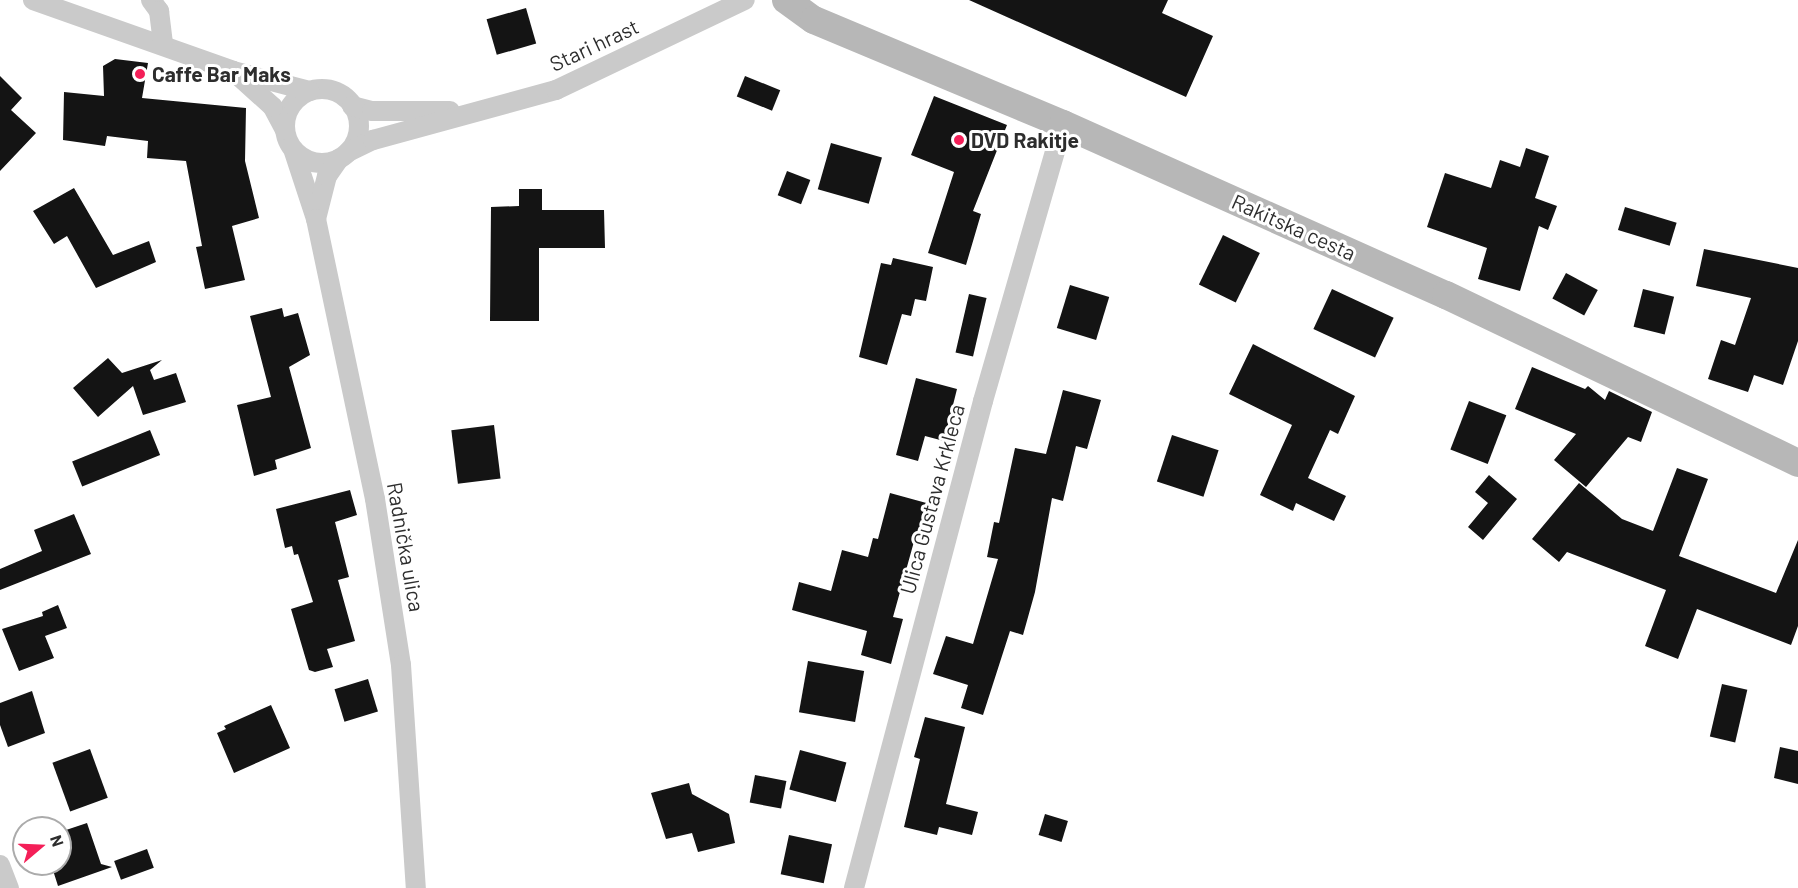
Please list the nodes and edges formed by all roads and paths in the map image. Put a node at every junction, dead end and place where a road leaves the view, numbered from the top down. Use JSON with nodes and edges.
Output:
{"nodes":[{"id":1,"x":33,"y":0,"type":"edge"},
{"id":2,"x":151,"y":0,"type":"edge"},
{"id":3,"x":745,"y":0,"type":"edge"},
{"id":4,"x":786,"y":0,"type":"edge"},
{"id":5,"x":163,"y":43,"type":"junction"},
{"id":6,"x":233,"y":71,"type":"junction"},
{"id":7,"x":309,"y":91,"type":"junction"},
{"id":8,"x":352,"y":106,"type":"junction"},
{"id":9,"x":492,"y":108,"type":"junction"},
{"id":10,"x":1063,"y":124,"type":"junction"},
{"id":11,"x":285,"y":130,"type":"junction"},
{"id":12,"x":294,"y":152,"type":"junction"},
{"id":13,"x":344,"y":155,"type":"junction"},
{"id":14,"x":316,"y":219,"type":"junction"},
{"id":15,"x":1798,"y":463,"type":"edge"},
{"id":16,"x":0,"y":865,"type":"edge"},
{"id":17,"x":9,"y":888,"type":"edge"},
{"id":18,"x":416,"y":888,"type":"edge"},
{"id":19,"x":854,"y":888,"type":"edge"}],
"edges":[{"from":1,"to":5,"type":"street"},
{"from":2,"to":5,"type":"street"},
{"from":3,"to":9,"type":"street","name":"Stari hrast"},
{"from":4,"to":10,"type":"street","name":"Rakitska cesta"},
{"from":5,"to":6,"type":"street"},
{"from":6,"to":7,"type":"street"},
{"from":6,"to":11,"type":"street"},
{"from":7,"to":8,"type":"street"},
{"from":7,"to":11,"type":"street"},
{"from":8,"to":9,"type":"street","name":"Stari hrast"},
{"from":8,"to":13,"type":"street"},
{"from":9,"to":13,"type":"street","name":"Stari hrast"},
{"from":10,"to":15,"type":"street","name":"Rakitska cesta"},
{"from":10,"to":19,"type":"street","name":"Ulica Gustava Krkleca"},
{"from":11,"to":12,"type":"street"},
{"from":12,"to":13,"type":"street"},
{"from":12,"to":14,"type":"street","name":"Radnička ulica"},
{"from":13,"to":14,"type":"street","name":"Radnička ulica"},
{"from":14,"to":18,"type":"street","name":"Radnička ulica"},
{"from":16,"to":17,"type":"street"}]}
